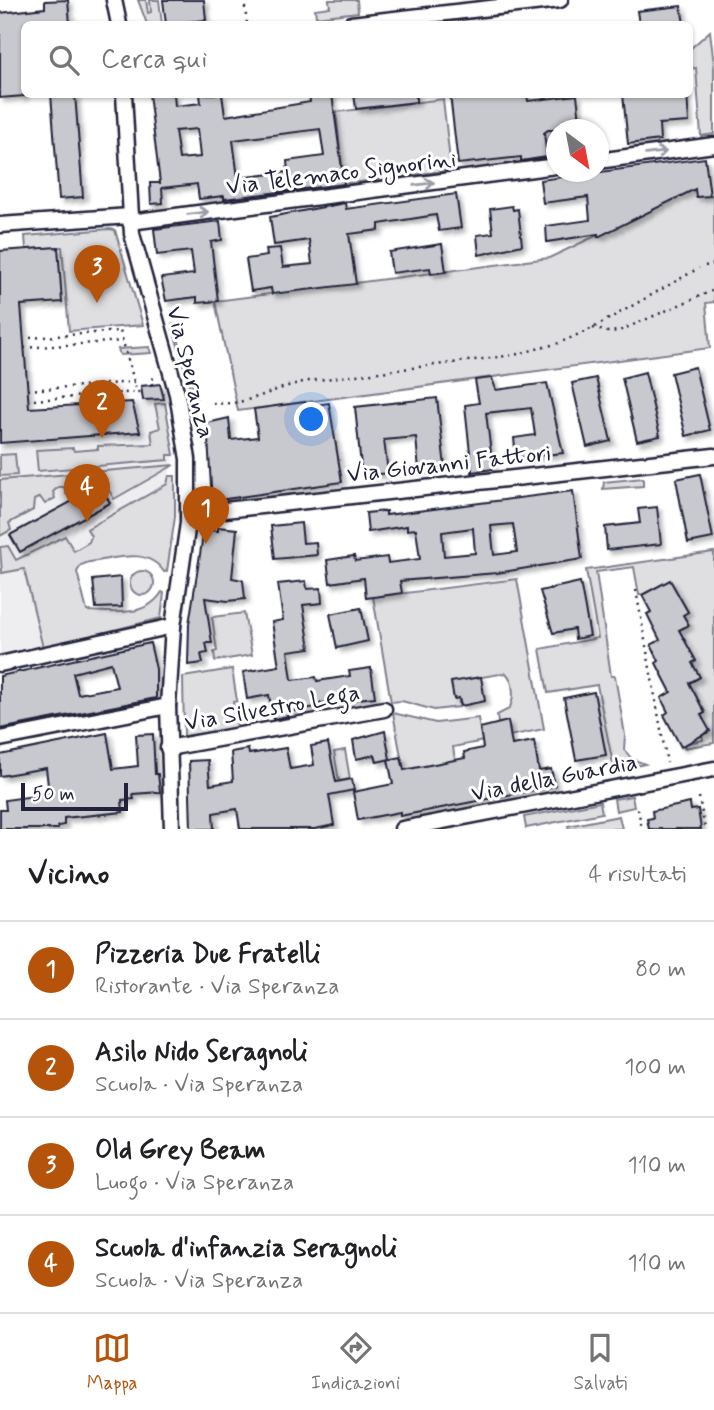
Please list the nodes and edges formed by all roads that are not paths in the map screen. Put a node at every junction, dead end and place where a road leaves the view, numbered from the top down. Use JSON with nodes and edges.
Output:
{"nodes":[{"id":1,"x":559,"y":0,"type":"edge"},
{"id":2,"x":377,"y":21,"type":"edge"},
{"id":3,"x":124,"y":98,"type":"edge"},
{"id":4,"x":714,"y":145,"type":"edge"},
{"id":5,"x":609,"y":159,"type":"edge"},
{"id":6,"x":546,"y":167,"type":"edge"},
{"id":7,"x":130,"y":219,"type":"junction"},
{"id":8,"x":0,"y":225,"type":"edge"},
{"id":9,"x":714,"y":456,"type":"edge"},
{"id":10,"x":189,"y":514,"type":"junction"},
{"id":11,"x":173,"y":626,"type":"junction"},
{"id":12,"x":0,"y":664,"type":"edge"},
{"id":13,"x":168,"y":706,"type":"junction"},
{"id":14,"x":384,"y":709,"type":"dead end"},
{"id":15,"x":0,"y":739,"type":"edge"},
{"id":16,"x":169,"y":748,"type":"junction"},
{"id":17,"x":714,"y":769,"type":"edge"},
{"id":18,"x":172,"y":829,"type":"edge"},
{"id":19,"x":402,"y":829,"type":"edge"}],
"edges":[{"from":1,"to":2,"type":"street"},
{"from":3,"to":7,"type":"street","name":"Via Speranza"},
{"from":5,"to":4,"type":"street","one_way":true},
{"from":7,"to":6,"type":"street","name":"Via Telemaco Signorini","one_way":true},
{"from":7,"to":8,"type":"street","name":"Via Telemaco Signorini"},
{"from":7,"to":10,"type":"street","name":"Via Speranza"},
{"from":9,"to":10,"type":"street","name":"Via Giovanni Fattori"},
{"from":10,"to":11,"type":"street","name":"Via Speranza"},
{"from":11,"to":12,"type":"street"},
{"from":11,"to":13,"type":"street","name":"Via Speranza"},
{"from":13,"to":15,"type":"street"},
{"from":13,"to":16,"type":"street","name":"Via Speranza"},
{"from":14,"to":16,"type":"street","name":"Via Silvestro Lega"},
{"from":16,"to":18,"type":"street","name":"Via Speranza"},
{"from":17,"to":19,"type":"street","name":"Via della Guardia"}]}
